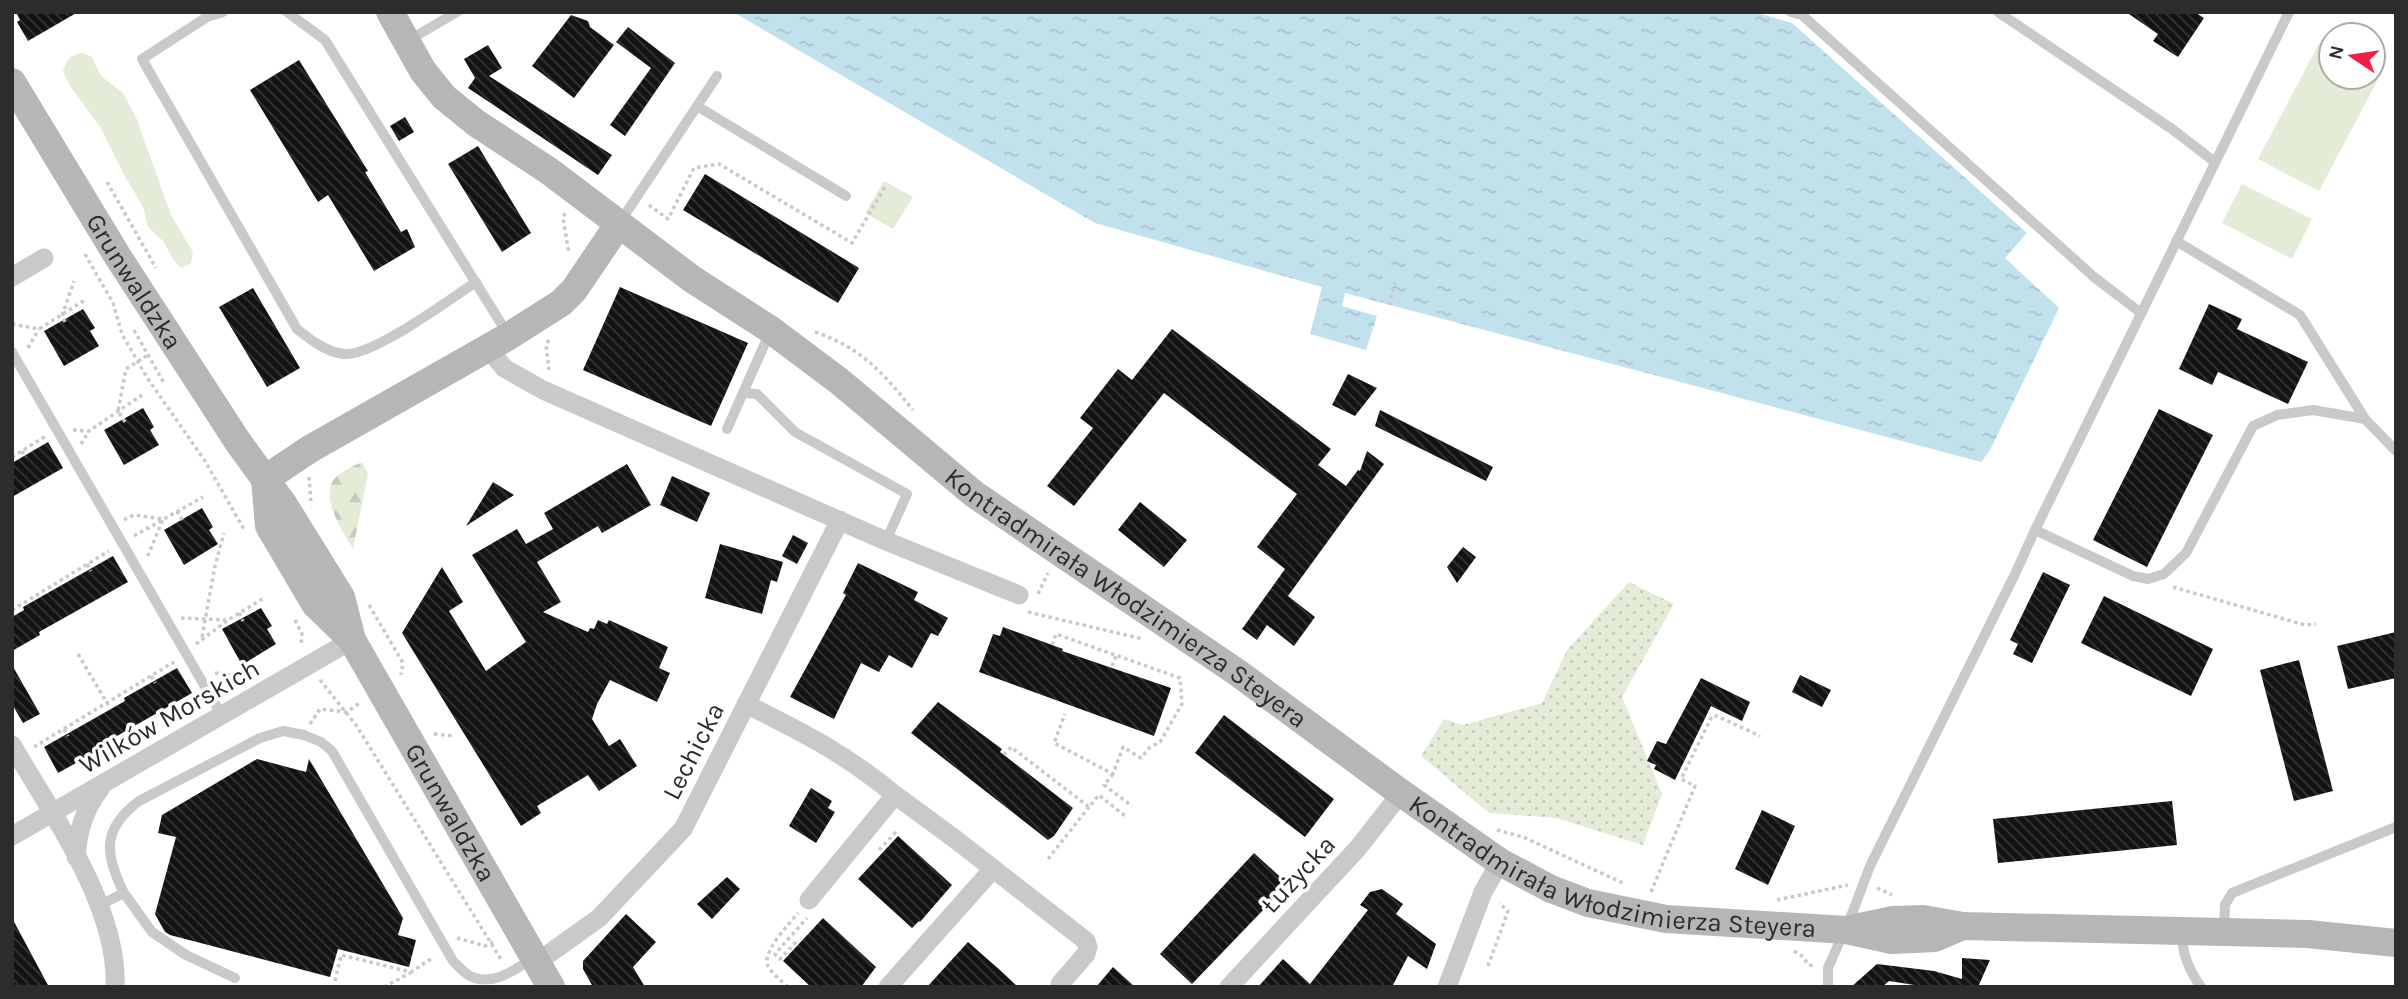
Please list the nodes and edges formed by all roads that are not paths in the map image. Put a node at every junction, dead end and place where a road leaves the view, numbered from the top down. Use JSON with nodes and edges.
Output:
{"nodes":[{"id":1,"x":223,"y":12,"type":"edge"},
{"id":2,"x":287,"y":12,"type":"edge"},
{"id":3,"x":390,"y":12,"type":"edge"},
{"id":4,"x":457,"y":12,"type":"edge"},
{"id":5,"x":1791,"y":12,"type":"edge"},
{"id":6,"x":1998,"y":12,"type":"edge"},
{"id":7,"x":2289,"y":12,"type":"edge"},
{"id":8,"x":407,"y":41,"type":"junction"},
{"id":9,"x":717,"y":76,"type":"dead end"},
{"id":10,"x":12,"y":82,"type":"edge"},
{"id":11,"x":697,"y":106,"type":"junction"},
{"id":12,"x":2215,"y":162,"type":"junction"},
{"id":13,"x":846,"y":196,"type":"dead end"},
{"id":14,"x":618,"y":225,"type":"junction"},
{"id":15,"x":2176,"y":241,"type":"junction"},
{"id":16,"x":44,"y":258,"type":"dead end"},
{"id":17,"x":12,"y":277,"type":"edge"},
{"id":18,"x":476,"y":282,"type":"junction"},
{"id":19,"x":2141,"y":313,"type":"junction"},
{"id":20,"x":771,"y":330,"type":"junction"},
{"id":21,"x":498,"y":342,"type":"junction"},
{"id":22,"x":12,"y":352,"type":"edge"},
{"id":23,"x":744,"y":393,"type":"junction"},
{"id":24,"x":2365,"y":419,"type":"junction"},
{"id":25,"x":727,"y":429,"type":"dead end"},
{"id":26,"x":2396,"y":451,"type":"edge"},
{"id":27,"x":265,"y":479,"type":"junction"},
{"id":28,"x":840,"y":520,"type":"junction"},
{"id":29,"x":2035,"y":530,"type":"junction"},
{"id":30,"x":886,"y":541,"type":"junction"},
{"id":31,"x":1019,"y":595,"type":"dead end"},
{"id":32,"x":352,"y":640,"type":"junction"},
{"id":33,"x":746,"y":704,"type":"junction"},
{"id":34,"x":222,"y":716,"type":"junction"},
{"id":35,"x":21,"y":748,"type":"edge"},
{"id":36,"x":105,"y":783,"type":"junction"},
{"id":37,"x":1401,"y":793,"type":"junction"},
{"id":38,"x":895,"y":795,"type":"junction"},
{"id":39,"x":53,"y":814,"type":"junction"},
{"id":40,"x":2396,"y":827,"type":"edge"},
{"id":41,"x":12,"y":836,"type":"edge"},
{"id":42,"x":76,"y":857,"type":"junction"},
{"id":43,"x":1500,"y":862,"type":"junction"},
{"id":44,"x":993,"y":869,"type":"junction"},
{"id":45,"x":124,"y":892,"type":"junction"},
{"id":46,"x":100,"y":905,"type":"junction"},
{"id":47,"x":809,"y":905,"type":"road end"},
{"id":48,"x":1846,"y":930,"type":"junction"},
{"id":49,"x":2182,"y":930,"type":"junction"},
{"id":50,"x":2224,"y":931,"type":"junction"},
{"id":51,"x":2396,"y":943,"type":"edge"},
{"id":52,"x":535,"y":960,"type":"junction"},
{"id":53,"x":235,"y":978,"type":"dead end"},
{"id":54,"x":1059,"y":984,"type":"dead end"},
{"id":55,"x":1828,"y":986,"type":"edge"},
{"id":56,"x":115,"y":987,"type":"edge"},
{"id":57,"x":551,"y":987,"type":"edge"},
{"id":58,"x":888,"y":987,"type":"edge"},
{"id":59,"x":1229,"y":987,"type":"edge"},
{"id":60,"x":1447,"y":987,"type":"edge"},
{"id":61,"x":2201,"y":987,"type":"edge"}],
"edges":[{"from":1,"to":18,"type":"lane"},
{"from":2,"to":18,"type":"lane"},
{"from":3,"to":8,"type":"street","name":"Kontradmirała Włodzimierza Steyera"},
{"from":4,"to":8,"type":"lane"},
{"from":5,"to":19,"type":"lane"},
{"from":6,"to":12,"type":"lane"},
{"from":7,"to":12,"type":"lane"},
{"from":8,"to":14,"type":"street","name":"Kontradmirała Włodzimierza Steyera"},
{"from":9,"to":11,"type":"lane"},
{"from":10,"to":27,"type":"street","name":"Grunwaldzka"},
{"from":11,"to":13,"type":"lane"},
{"from":11,"to":14,"type":"lane"},
{"from":12,"to":15,"type":"lane"},
{"from":14,"to":20,"type":"street","name":"Kontradmirała Włodzimierza Steyera"},
{"from":14,"to":21,"type":"street"},
{"from":15,"to":19,"type":"lane"},
{"from":15,"to":24,"type":"lane"},
{"from":16,"to":17,"type":"street"},
{"from":18,"to":21,"type":"lane"},
{"from":19,"to":29,"type":"lane"},
{"from":20,"to":23,"type":"lane"},
{"from":20,"to":37,"type":"street","name":"Kontradmirała Włodzimierza Steyera"},
{"from":21,"to":27,"type":"street"},
{"from":21,"to":28,"type":"street"},
{"from":22,"to":34,"type":"lane"},
{"from":23,"to":25,"type":"lane"},
{"from":23,"to":30,"type":"lane"},
{"from":24,"to":26,"type":"lane"},
{"from":24,"to":29,"type":"lane"},
{"from":27,"to":32,"type":"street","name":"Grunwaldzka"},
{"from":28,"to":30,"type":"street"},
{"from":28,"to":33,"type":"street","name":"Lechicka"},
{"from":29,"to":48,"type":"lane"},
{"from":30,"to":31,"type":"street"},
{"from":32,"to":34,"type":"street","name":"Wilków Morskich"},
{"from":32,"to":52,"type":"street","name":"Grunwaldzka"},
{"from":33,"to":38,"type":"street"},
{"from":33,"to":52,"type":"street","name":"Lechicka"},
{"from":34,"to":36,"type":"street","name":"Wilków Morskich"},
{"from":35,"to":39,"type":"street"},
{"from":36,"to":39,"type":"street","name":"Wilków Morskich"},
{"from":36,"to":42,"type":"street"},
{"from":37,"to":43,"type":"street","name":"Kontradmirała Włodzimierza Steyera"},
{"from":37,"to":59,"type":"street","name":"Łużycka"},
{"from":38,"to":44,"type":"street"},
{"from":38,"to":47,"type":"street"},
{"from":39,"to":41,"type":"street","name":"Wilków Morskich"},
{"from":39,"to":42,"type":"street"},
{"from":40,"to":50,"type":"lane"},
{"from":42,"to":46,"type":"street"},
{"from":43,"to":48,"type":"street","name":"Kontradmirała Włodzimierza Steyera"},
{"from":43,"to":60,"type":"street"},
{"from":44,"to":54,"type":"street"},
{"from":44,"to":58,"type":"street"},
{"from":45,"to":46,"type":"lane"},
{"from":45,"to":52,"type":"lane"},
{"from":45,"to":53,"type":"lane"},
{"from":46,"to":56,"type":"street"},
{"from":48,"to":49,"type":"street","name":"Kontradmirała Włodzimierza Steyera"},
{"from":48,"to":55,"type":"lane"},
{"from":49,"to":50,"type":"street","name":"Kontradmirała Włodzimierza Steyera"},
{"from":49,"to":61,"type":"lane"},
{"from":50,"to":51,"type":"street","name":"Kontradmirała Włodzimierza Steyera"},
{"from":52,"to":57,"type":"street","name":"Grunwaldzka"}]}
